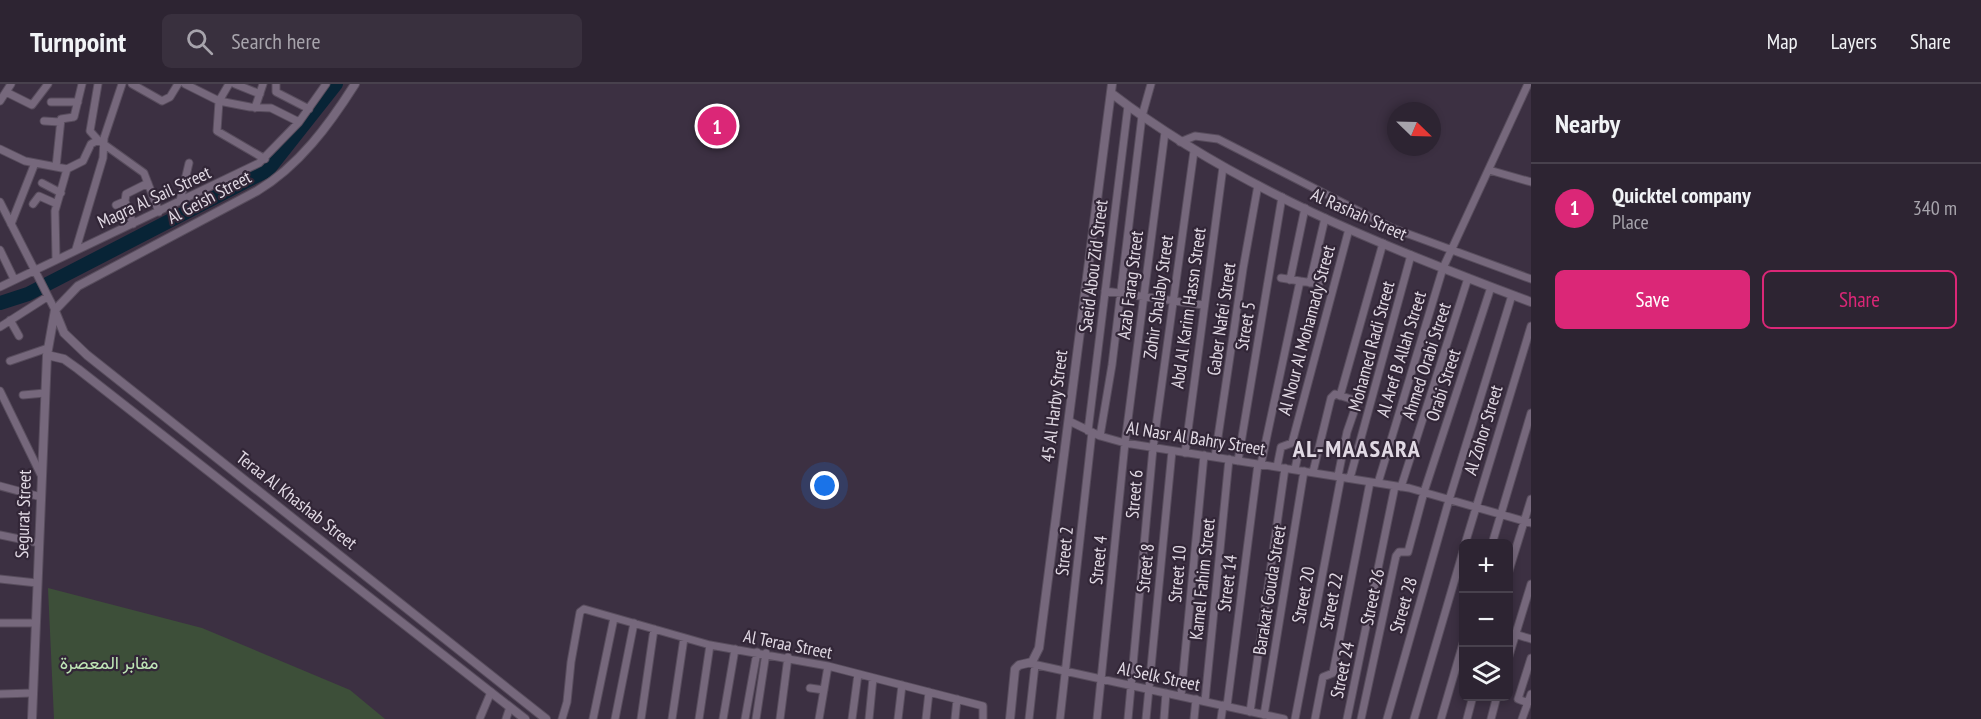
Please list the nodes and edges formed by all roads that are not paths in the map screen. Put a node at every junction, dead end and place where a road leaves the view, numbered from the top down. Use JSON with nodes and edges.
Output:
{"nodes":[{"id":1,"x":0,"y":84,"type":"edge"},
{"id":2,"x":48,"y":84,"type":"edge"},
{"id":3,"x":82,"y":84,"type":"edge"},
{"id":4,"x":98,"y":84,"type":"edge"},
{"id":5,"x":122,"y":84,"type":"edge"},
{"id":6,"x":132,"y":84,"type":"edge"},
{"id":7,"x":178,"y":84,"type":"edge"},
{"id":8,"x":185,"y":84,"type":"edge"},
{"id":9,"x":229,"y":84,"type":"edge"},
{"id":10,"x":235,"y":84,"type":"edge"},
{"id":11,"x":263,"y":84,"type":"edge"},
{"id":12,"x":276,"y":84,"type":"edge"},
{"id":13,"x":326,"y":84,"type":"edge"},
{"id":14,"x":356,"y":84,"type":"edge"},
{"id":15,"x":1151,"y":84,"type":"edge"},
{"id":16,"x":1528,"y":84,"type":"edge"},
{"id":17,"x":8,"y":88,"type":"edge"},
{"id":18,"x":1111,"y":88,"type":"edge"},
{"id":19,"x":260,"y":94,"type":"junction"},
{"id":20,"x":0,"y":101,"type":"edge"},
{"id":21,"x":219,"y":101,"type":"junction"},
{"id":22,"x":51,"y":102,"type":"dead end"},
{"id":23,"x":78,"y":102,"type":"junction"},
{"id":24,"x":1128,"y":106,"type":"junction"},
{"id":25,"x":255,"y":108,"type":"junction"},
{"id":26,"x":309,"y":108,"type":"junction"},
{"id":27,"x":1142,"y":116,"type":"junction"},
{"id":28,"x":44,"y":121,"type":"dead end"},
{"id":29,"x":60,"y":122,"type":"junction"},
{"id":30,"x":299,"y":122,"type":"junction"},
{"id":31,"x":1165,"y":132,"type":"junction"},
{"id":32,"x":101,"y":142,"type":"junction"},
{"id":33,"x":1180,"y":142,"type":"junction"},
{"id":34,"x":0,"y":149,"type":"edge"},
{"id":35,"x":1194,"y":151,"type":"junction"},
{"id":36,"x":265,"y":159,"type":"junction"},
{"id":37,"x":35,"y":163,"type":"junction"},
{"id":38,"x":189,"y":164,"type":"dead end"},
{"id":39,"x":56,"y":167,"type":"junction"},
{"id":40,"x":1223,"y":168,"type":"junction"},
{"id":41,"x":68,"y":169,"type":"junction"},
{"id":42,"x":1489,"y":170,"type":"junction"},
{"id":43,"x":1531,"y":182,"type":"edge"},
{"id":44,"x":42,"y":183,"type":"dead end"},
{"id":45,"x":148,"y":183,"type":"junction"},
{"id":46,"x":1258,"y":185,"type":"junction"},
{"id":47,"x":61,"y":193,"type":"junction"},
{"id":48,"x":1282,"y":197,"type":"junction"},
{"id":49,"x":125,"y":201,"type":"junction"},
{"id":50,"x":180,"y":201,"type":"junction"},
{"id":51,"x":0,"y":202,"type":"edge"},
{"id":52,"x":33,"y":204,"type":"dead end"},
{"id":53,"x":57,"y":204,"type":"junction"},
{"id":54,"x":116,"y":205,"type":"dead end"},
{"id":55,"x":1305,"y":208,"type":"junction"},
{"id":56,"x":159,"y":212,"type":"junction"},
{"id":57,"x":1325,"y":218,"type":"junction"},
{"id":58,"x":11,"y":224,"type":"junction"},
{"id":59,"x":133,"y":224,"type":"junction"},
{"id":60,"x":1349,"y":229,"type":"junction"},
{"id":61,"x":1383,"y":243,"type":"junction"},
{"id":62,"x":76,"y":249,"type":"junction"},
{"id":63,"x":0,"y":250,"type":"edge"},
{"id":64,"x":1451,"y":251,"type":"junction"},
{"id":65,"x":1411,"y":255,"type":"junction"},
{"id":66,"x":56,"y":258,"type":"junction"},
{"id":67,"x":1443,"y":268,"type":"junction"},
{"id":68,"x":34,"y":272,"type":"junction"},
{"id":69,"x":1281,"y":278,"type":"dead end"},
{"id":70,"x":1468,"y":278,"type":"junction"},
{"id":71,"x":14,"y":279,"type":"junction"},
{"id":72,"x":1290,"y":279,"type":"junction"},
{"id":73,"x":1531,"y":279,"type":"edge"},
{"id":74,"x":1300,"y":281,"type":"junction"},
{"id":75,"x":1310,"y":283,"type":"junction"},
{"id":76,"x":1319,"y":285,"type":"dead end"},
{"id":77,"x":0,"y":287,"type":"edge"},
{"id":78,"x":1491,"y":287,"type":"junction"},
{"id":79,"x":1105,"y":291,"type":"junction"},
{"id":80,"x":1119,"y":293,"type":"junction"},
{"id":81,"x":46,"y":294,"type":"junction"},
{"id":82,"x":1512,"y":295,"type":"junction"},
{"id":83,"x":1143,"y":296,"type":"junction"},
{"id":84,"x":1172,"y":300,"type":"junction"},
{"id":85,"x":1531,"y":302,"type":"edge"},
{"id":86,"x":1203,"y":305,"type":"junction"},
{"id":87,"x":55,"y":310,"type":"junction"},
{"id":88,"x":10,"y":320,"type":"junction"},
{"id":89,"x":1531,"y":326,"type":"edge"},
{"id":90,"x":0,"y":327,"type":"edge"},
{"id":91,"x":19,"y":336,"type":"dead end"},
{"id":92,"x":47,"y":352,"type":"junction"},
{"id":93,"x":87,"y":355,"type":"junction"},
{"id":94,"x":10,"y":361,"type":"dead end"},
{"id":95,"x":78,"y":369,"type":"junction"},
{"id":96,"x":0,"y":391,"type":"edge"},
{"id":97,"x":45,"y":393,"type":"junction"},
{"id":98,"x":23,"y":396,"type":"dead end"},
{"id":99,"x":1340,"y":396,"type":"junction"},
{"id":100,"x":1531,"y":413,"type":"edge"},
{"id":101,"x":1069,"y":421,"type":"junction"},
{"id":102,"x":1093,"y":433,"type":"junction"},
{"id":103,"x":1125,"y":443,"type":"junction"},
{"id":104,"x":1153,"y":448,"type":"junction"},
{"id":105,"x":1299,"y":450,"type":"dead end"},
{"id":106,"x":1172,"y":451,"type":"junction"},
{"id":107,"x":1185,"y":453,"type":"junction"},
{"id":108,"x":1204,"y":455,"type":"junction"},
{"id":109,"x":1215,"y":457,"type":"junction"},
{"id":110,"x":1229,"y":459,"type":"junction"},
{"id":111,"x":1238,"y":461,"type":"junction"},
{"id":112,"x":1259,"y":464,"type":"junction"},
{"id":113,"x":1277,"y":466,"type":"junction"},
{"id":114,"x":1285,"y":468,"type":"junction"},
{"id":115,"x":1294,"y":470,"type":"junction"},
{"id":116,"x":1304,"y":471,"type":"junction"},
{"id":117,"x":1313,"y":472,"type":"junction"},
{"id":118,"x":42,"y":476,"type":"junction"},
{"id":119,"x":1339,"y":477,"type":"junction"},
{"id":120,"x":1350,"y":478,"type":"junction"},
{"id":121,"x":1374,"y":482,"type":"junction"},
{"id":122,"x":0,"y":486,"type":"edge"},
{"id":123,"x":1398,"y":486,"type":"junction"},
{"id":124,"x":1424,"y":492,"type":"junction"},
{"id":125,"x":41,"y":497,"type":"junction"},
{"id":126,"x":1531,"y":499,"type":"edge"},
{"id":127,"x":1449,"y":500,"type":"junction"},
{"id":128,"x":1475,"y":508,"type":"junction"},
{"id":129,"x":1500,"y":514,"type":"junction"},
{"id":130,"x":1528,"y":522,"type":"edge"},
{"id":131,"x":0,"y":535,"type":"edge"},
{"id":132,"x":1466,"y":539,"type":"edge"},
{"id":133,"x":1493,"y":539,"type":"edge"},
{"id":134,"x":39,"y":543,"type":"junction"},
{"id":135,"x":1513,"y":563,"type":"edge"},
{"id":136,"x":1459,"y":565,"type":"edge"},
{"id":137,"x":0,"y":579,"type":"edge"},
{"id":138,"x":37,"y":583,"type":"junction"},
{"id":139,"x":1531,"y":584,"type":"edge"},
{"id":140,"x":412,"y":612,"type":"junction"},
{"id":141,"x":614,"y":618,"type":"junction"},
{"id":142,"x":0,"y":623,"type":"edge"},
{"id":143,"x":35,"y":623,"type":"junction"},
{"id":144,"x":634,"y":623,"type":"junction"},
{"id":145,"x":403,"y":624,"type":"junction"},
{"id":146,"x":654,"y":629,"type":"junction"},
{"id":147,"x":1513,"y":630,"type":"edge"},
{"id":148,"x":1513,"y":633,"type":"edge"},
{"id":149,"x":684,"y":638,"type":"junction"},
{"id":150,"x":1531,"y":639,"type":"edge"},
{"id":151,"x":710,"y":645,"type":"junction"},
{"id":152,"x":1462,"y":647,"type":"edge"},
{"id":153,"x":735,"y":649,"type":"junction"},
{"id":154,"x":757,"y":652,"type":"junction"},
{"id":155,"x":766,"y":653,"type":"junction"},
{"id":156,"x":788,"y":657,"type":"junction"},
{"id":157,"x":1531,"y":658,"type":"edge"},
{"id":158,"x":1031,"y":664,"type":"junction"},
{"id":159,"x":828,"y":666,"type":"junction"},
{"id":160,"x":1065,"y":672,"type":"junction"},
{"id":161,"x":858,"y":674,"type":"junction"},
{"id":162,"x":873,"y":678,"type":"junction"},
{"id":163,"x":1102,"y":679,"type":"junction"},
{"id":164,"x":902,"y":685,"type":"junction"},
{"id":165,"x":1132,"y":686,"type":"junction"},
{"id":166,"x":810,"y":688,"type":"dead end"},
{"id":167,"x":1149,"y":689,"type":"junction"},
{"id":168,"x":824,"y":690,"type":"junction"},
{"id":169,"x":490,"y":692,"type":"junction"},
{"id":170,"x":33,"y":693,"type":"junction"},
{"id":171,"x":929,"y":693,"type":"junction"},
{"id":172,"x":1166,"y":693,"type":"junction"},
{"id":173,"x":0,"y":694,"type":"edge"},
{"id":174,"x":1531,"y":694,"type":"edge"},
{"id":175,"x":1181,"y":696,"type":"junction"},
{"id":176,"x":957,"y":699,"type":"junction"},
{"id":177,"x":1196,"y":699,"type":"junction"},
{"id":178,"x":1205,"y":701,"type":"junction"},
{"id":179,"x":1472,"y":701,"type":"edge"},
{"id":180,"x":1496,"y":701,"type":"edge"},
{"id":181,"x":1528,"y":704,"type":"junction"},
{"id":182,"x":1225,"y":706,"type":"junction"},
{"id":183,"x":510,"y":707,"type":"junction"},
{"id":184,"x":1257,"y":715,"type":"edge"},
{"id":185,"x":480,"y":718,"type":"edge"},
{"id":186,"x":32,"y":719,"type":"edge"},
{"id":187,"x":506,"y":719,"type":"edge"},
{"id":188,"x":525,"y":719,"type":"edge"},
{"id":189,"x":546,"y":719,"type":"edge"},
{"id":190,"x":562,"y":719,"type":"edge"},
{"id":191,"x":593,"y":719,"type":"edge"},
{"id":192,"x":615,"y":719,"type":"edge"},
{"id":193,"x":641,"y":719,"type":"edge"},
{"id":194,"x":672,"y":719,"type":"edge"},
{"id":195,"x":699,"y":719,"type":"edge"},
{"id":196,"x":723,"y":719,"type":"edge"},
{"id":197,"x":745,"y":719,"type":"edge"},
{"id":198,"x":756,"y":719,"type":"edge"},
{"id":199,"x":780,"y":719,"type":"edge"},
{"id":200,"x":819,"y":719,"type":"edge"},
{"id":201,"x":852,"y":719,"type":"edge"},
{"id":202,"x":868,"y":719,"type":"edge"},
{"id":203,"x":898,"y":719,"type":"edge"},
{"id":204,"x":926,"y":719,"type":"edge"},
{"id":205,"x":955,"y":719,"type":"edge"},
{"id":206,"x":983,"y":719,"type":"edge"},
{"id":207,"x":1010,"y":719,"type":"edge"},
{"id":208,"x":1029,"y":719,"type":"edge"},
{"id":209,"x":1060,"y":719,"type":"edge"},
{"id":210,"x":1097,"y":719,"type":"edge"},
{"id":211,"x":1128,"y":719,"type":"edge"},
{"id":212,"x":1146,"y":719,"type":"edge"},
{"id":213,"x":1164,"y":719,"type":"edge"},
{"id":214,"x":1194,"y":719,"type":"edge"},
{"id":215,"x":1221,"y":719,"type":"edge"},
{"id":216,"x":1284,"y":719,"type":"edge"},
{"id":217,"x":1295,"y":719,"type":"edge"},
{"id":218,"x":1315,"y":719,"type":"edge"},
{"id":219,"x":1347,"y":719,"type":"edge"},
{"id":220,"x":1361,"y":719,"type":"edge"},
{"id":221,"x":1387,"y":719,"type":"edge"},
{"id":222,"x":1414,"y":719,"type":"edge"},
{"id":223,"x":1441,"y":719,"type":"edge"},
{"id":224,"x":1467,"y":719,"type":"edge"},
{"id":225,"x":1491,"y":719,"type":"edge"},
{"id":226,"x":1522,"y":719,"type":"edge"}],
"edges":[{"from":1,"to":17,"type":"street"},
{"from":2,"to":17,"type":"street"},
{"from":3,"to":23,"type":"street"},
{"from":4,"to":32,"type":"street"},
{"from":5,"to":32,"type":"street"},
{"from":6,"to":7,"type":"street"},
{"from":8,"to":21,"type":"street"},
{"from":9,"to":21,"type":"street"},
{"from":10,"to":19,"type":"street"},
{"from":11,"to":19,"type":"street"},
{"from":12,"to":26,"type":"street"},
{"from":13,"to":26,"type":"street","name":"Magra Al Sail Street"},
{"from":14,"to":87,"type":"street","name":"Al Geish Street"},
{"from":15,"to":27,"type":"street"},
{"from":16,"to":42,"type":"street","name":"Al Aref B Allah Street"},
{"from":17,"to":20,"type":"street"},
{"from":18,"to":24,"type":"street","name":"Al Rashah Street"},
{"from":18,"to":101,"type":"street","name":"45 Al Harby Street"},
{"from":19,"to":25,"type":"street"},
{"from":21,"to":25,"type":"street"},
{"from":21,"to":36,"type":"street"},
{"from":22,"to":23,"type":"street"},
{"from":23,"to":29,"type":"street"},
{"from":24,"to":27,"type":"street","name":"Al Rashah Street"},
{"from":24,"to":79,"type":"street","name":"Saeid Abou Zid Street"},
{"from":25,"to":30,"type":"street"},
{"from":26,"to":30,"type":"street","name":"Magra Al Sail Street"},
{"from":27,"to":31,"type":"street","name":"Al Rashah Street"},
{"from":27,"to":80,"type":"street"},
{"from":28,"to":29,"type":"street"},
{"from":29,"to":39,"type":"street"},
{"from":30,"to":36,"type":"street","name":"Magra Al Sail Street"},
{"from":31,"to":33,"type":"street","name":"Al Rashah Street"},
{"from":31,"to":83,"type":"street","name":"Azab Farag Street"},
{"from":32,"to":41,"type":"street"},
{"from":32,"to":45,"type":"street"},
{"from":32,"to":62,"type":"street"},
{"from":33,"to":35,"type":"street","name":"Al Rashah Street"},
{"from":33,"to":64,"type":"street","name":"Al Rashah Street"},
{"from":34,"to":37,"type":"street"},
{"from":35,"to":40,"type":"street","name":"Al Rashah Street"},
{"from":35,"to":84,"type":"street","name":"Zohir Shalaby Street"},
{"from":36,"to":50,"type":"street","name":"Magra Al Sail Street"},
{"from":37,"to":39,"type":"street"},
{"from":37,"to":58,"type":"street"},
{"from":38,"to":50,"type":"street"},
{"from":39,"to":41,"type":"street"},
{"from":40,"to":46,"type":"street","name":"Al Rashah Street"},
{"from":40,"to":86,"type":"street","name":"Abd Al Karim Hassn Street"},
{"from":41,"to":47,"type":"street"},
{"from":42,"to":43,"type":"street"},
{"from":42,"to":64,"type":"street","name":"Al Aref B Allah Street"},
{"from":44,"to":47,"type":"street"},
{"from":45,"to":49,"type":"street"},
{"from":45,"to":56,"type":"street"},
{"from":46,"to":48,"type":"street","name":"Al Rashah Street"},
{"from":46,"to":109,"type":"street","name":"Gaber Nafei Street"},
{"from":47,"to":53,"type":"street"},
{"from":48,"to":55,"type":"street","name":"Al Rashah Street"},
{"from":48,"to":111,"type":"street","name":"Street 5"},
{"from":49,"to":54,"type":"street"},
{"from":49,"to":59,"type":"street"},
{"from":50,"to":56,"type":"street","name":"Magra Al Sail Street"},
{"from":51,"to":58,"type":"street"},
{"from":52,"to":53,"type":"street"},
{"from":53,"to":66,"type":"street"},
{"from":55,"to":57,"type":"street","name":"Al Rashah Street"},
{"from":55,"to":72,"type":"street"},
{"from":56,"to":59,"type":"street","name":"Magra Al Sail Street"},
{"from":57,"to":60,"type":"street","name":"Al Rashah Street"},
{"from":57,"to":75,"type":"street"},
{"from":58,"to":68,"type":"street"},
{"from":59,"to":62,"type":"street","name":"Magra Al Sail Street"},
{"from":60,"to":61,"type":"street","name":"Al Rashah Street"},
{"from":60,"to":113,"type":"street","name":"Al Nour Al Mohamady Street"},
{"from":61,"to":65,"type":"street","name":"Al Rashah Street"},
{"from":61,"to":99,"type":"street"},
{"from":62,"to":66,"type":"street","name":"Magra Al Sail Street"},
{"from":63,"to":71,"type":"street"},
{"from":64,"to":67,"type":"street","name":"Al Aref B Allah Street"},
{"from":64,"to":73,"type":"street","name":"Al Rashah Street"},
{"from":65,"to":67,"type":"street","name":"Al Rashah Street"},
{"from":65,"to":120,"type":"street","name":"Mohamed Radi Street"},
{"from":66,"to":68,"type":"street","name":"Magra Al Sail Street"},
{"from":67,"to":70,"type":"street","name":"Al Rashah Street"},
{"from":67,"to":121,"type":"street","name":"Al Aref B Allah Street"},
{"from":68,"to":71,"type":"street","name":"Magra Al Sail Street"},
{"from":68,"to":81,"type":"street","name":"Teraa Al Khashab Street"},
{"from":69,"to":72,"type":"street"},
{"from":70,"to":78,"type":"street","name":"Al Rashah Street"},
{"from":70,"to":123,"type":"street","name":"Ahmed Orabi Street"},
{"from":71,"to":77,"type":"street","name":"Magra Al Sail Street"},
{"from":72,"to":74,"type":"street"},
{"from":74,"to":75,"type":"street"},
{"from":74,"to":112,"type":"street","name":"Street 14"},
{"from":75,"to":76,"type":"street"},
{"from":78,"to":82,"type":"street","name":"Al Rashah Street"},
{"from":78,"to":124,"type":"street","name":"Orabi Street"},
{"from":79,"to":80,"type":"street"},
{"from":79,"to":102,"type":"street","name":"Saeid Abou Zid Street"},
{"from":80,"to":83,"type":"street"},
{"from":80,"to":102,"type":"street"},
{"from":81,"to":87,"type":"street","name":"Teraa Al Khashab Street"},
{"from":81,"to":88,"type":"street"},
{"from":82,"to":85,"type":"street","name":"Al Rashah Street"},
{"from":82,"to":127,"type":"street","name":"Street 28"},
{"from":83,"to":84,"type":"street"},
{"from":83,"to":103,"type":"street","name":"Azab Farag Street"},
{"from":84,"to":86,"type":"street"},
{"from":84,"to":104,"type":"street","name":"Zohir Shalaby Street"},
{"from":86,"to":107,"type":"street","name":"Abd Al Karim Hassn Street"},
{"from":87,"to":92,"type":"street","name":"Segurat Street"},
{"from":87,"to":93,"type":"street","name":"Teraa Al Khashab Street"},
{"from":88,"to":90,"type":"street"},
{"from":88,"to":91,"type":"street"},
{"from":89,"to":128,"type":"street","name":"Al Zohor Street"},
{"from":92,"to":94,"type":"street"},
{"from":92,"to":95,"type":"street","name":"Teraa Al Khashab Street"},
{"from":92,"to":97,"type":"street","name":"Segurat Street"},
{"from":93,"to":95,"type":"street"},
{"from":93,"to":140,"type":"street","name":"Teraa Al Khashab Street"},
{"from":95,"to":145,"type":"street","name":"Teraa Al Khashab Street"},
{"from":96,"to":118,"type":"street"},
{"from":97,"to":98,"type":"street"},
{"from":97,"to":118,"type":"street","name":"Segurat Street"},
{"from":99,"to":117,"type":"street"},
{"from":99,"to":119,"type":"street","name":"Street 20"},
{"from":100,"to":129,"type":"street"},
{"from":101,"to":102,"type":"street","name":"Al Nasr Al Bahry Street"},
{"from":101,"to":158,"type":"street","name":"45 Al Harby Street"},
{"from":102,"to":103,"type":"street","name":"Al Nasr Al Bahry Street"},
{"from":102,"to":160,"type":"street","name":"Street 2"},
{"from":103,"to":104,"type":"street","name":"Al Nasr Al Bahry Street"},
{"from":103,"to":163,"type":"street","name":"Street 4"},
{"from":104,"to":106,"type":"street","name":"Al Nasr Al Bahry Street"},
{"from":104,"to":165,"type":"street","name":"Street 6"},
{"from":105,"to":115,"type":"street"},
{"from":106,"to":107,"type":"street","name":"Al Nasr Al Bahry Street"},
{"from":106,"to":167,"type":"street","name":"Street 8"},
{"from":107,"to":108,"type":"street","name":"Al Nasr Al Bahry Street"},
{"from":108,"to":109,"type":"street","name":"Al Nasr Al Bahry Street"},
{"from":108,"to":175,"type":"street","name":"Street 10"},
{"from":109,"to":110,"type":"street","name":"Al Nasr Al Bahry Street"},
{"from":110,"to":111,"type":"street","name":"Al Nasr Al Bahry Street"},
{"from":110,"to":178,"type":"street","name":"Kamel Fahim Street"},
{"from":111,"to":112,"type":"street","name":"Al Nasr Al Bahry Street"},
{"from":112,"to":113,"type":"street","name":"Al Nasr Al Bahry Street"},
{"from":112,"to":182,"type":"street","name":"Street 14"},
{"from":113,"to":114,"type":"street","name":"Al Nasr Al Bahry Street"},
{"from":114,"to":115,"type":"street","name":"Al Nasr Al Bahry Street"},
{"from":114,"to":184,"type":"street"},
{"from":115,"to":116,"type":"street","name":"Al Nasr Al Bahry Street"},
{"from":116,"to":117,"type":"street","name":"Al Nasr Al Bahry Street"},
{"from":116,"to":184,"type":"street","name":"Barakat Gouda Street"},
{"from":117,"to":119,"type":"street","name":"Al Nasr Al Bahry Street"},
{"from":118,"to":125,"type":"street","name":"Segurat Street"},
{"from":119,"to":120,"type":"street","name":"Al Nasr Al Bahry Street"},
{"from":119,"to":217,"type":"street","name":"Street 20"},
{"from":120,"to":121,"type":"street","name":"Al Nasr Al Bahry Street"},
{"from":121,"to":123,"type":"street","name":"Al Nasr Al Bahry Street"},
{"from":121,"to":218,"type":"street","name":"Street 22"},
{"from":122,"to":125,"type":"street"},
{"from":123,"to":124,"type":"street","name":"Al Nasr Al Bahry Street"},
{"from":123,"to":219,"type":"street","name":"Street 24"},
{"from":124,"to":127,"type":"street","name":"Al Nasr Al Bahry Street"},
{"from":124,"to":220,"type":"street","name":"Street 26"},
{"from":125,"to":134,"type":"street","name":"Segurat Street"},
{"from":126,"to":130,"type":"street"},
{"from":127,"to":128,"type":"street","name":"Al Nasr Al Bahry Street"},
{"from":127,"to":221,"type":"street","name":"Street 28"},
{"from":128,"to":129,"type":"street","name":"Al Nasr Al Bahry Street"},
{"from":128,"to":132,"type":"street","name":"Al Zohor Street"},
{"from":129,"to":130,"type":"street","name":"Al Nasr Al Bahry Street"},
{"from":129,"to":133,"type":"street"},
{"from":130,"to":135,"type":"street"},
{"from":131,"to":134,"type":"street"},
{"from":134,"to":138,"type":"street","name":"Segurat Street"},
{"from":136,"to":222,"type":"street"},
{"from":137,"to":138,"type":"street"},
{"from":138,"to":143,"type":"street","name":"Segurat Street"},
{"from":139,"to":147,"type":"street"},
{"from":140,"to":145,"type":"street"},
{"from":140,"to":189,"type":"street","name":"Teraa Al Khashab Street"},
{"from":141,"to":144,"type":"street","name":"Al Teraa Street"},
{"from":141,"to":190,"type":"street","name":"Al Teraa Street"},
{"from":141,"to":191,"type":"street"},
{"from":142,"to":143,"type":"street"},
{"from":143,"to":170,"type":"street","name":"Segurat Street"},
{"from":144,"to":146,"type":"street","name":"Al Teraa Street"},
{"from":144,"to":192,"type":"street"},
{"from":145,"to":169,"type":"street","name":"Teraa Al Khashab Street"},
{"from":146,"to":149,"type":"street","name":"Al Teraa Street"},
{"from":146,"to":193,"type":"street"},
{"from":148,"to":150,"type":"street"},
{"from":149,"to":151,"type":"street","name":"Al Teraa Street"},
{"from":149,"to":194,"type":"street"},
{"from":151,"to":153,"type":"street","name":"Al Teraa Street"},
{"from":151,"to":195,"type":"street"},
{"from":152,"to":223,"type":"street"},
{"from":153,"to":154,"type":"street","name":"Al Teraa Street"},
{"from":153,"to":196,"type":"street"},
{"from":154,"to":155,"type":"street","name":"Al Teraa Street"},
{"from":154,"to":197,"type":"street"},
{"from":155,"to":156,"type":"street","name":"Al Teraa Street"},
{"from":155,"to":198,"type":"street"},
{"from":156,"to":159,"type":"street","name":"Al Teraa Street"},
{"from":156,"to":199,"type":"street"},
{"from":157,"to":181,"type":"street"},
{"from":158,"to":160,"type":"street","name":"Al Selk Street"},
{"from":158,"to":207,"type":"street","name":"45 Al Harby Street"},
{"from":158,"to":208,"type":"street"},
{"from":159,"to":161,"type":"street","name":"Al Teraa Street"},
{"from":159,"to":168,"type":"street"},
{"from":160,"to":163,"type":"street","name":"Al Selk Street"},
{"from":160,"to":209,"type":"street","name":"Street 2"},
{"from":161,"to":162,"type":"street","name":"Al Teraa Street"},
{"from":161,"to":201,"type":"street"},
{"from":162,"to":164,"type":"street","name":"Al Teraa Street"},
{"from":162,"to":202,"type":"street"},
{"from":163,"to":165,"type":"street","name":"Al Selk Street"},
{"from":163,"to":210,"type":"street","name":"Street 4"},
{"from":164,"to":171,"type":"street","name":"Al Teraa Street"},
{"from":164,"to":203,"type":"street"},
{"from":165,"to":167,"type":"street","name":"Al Selk Street"},
{"from":165,"to":211,"type":"street"},
{"from":166,"to":168,"type":"street"},
{"from":167,"to":172,"type":"street","name":"Al Selk Street"},
{"from":167,"to":212,"type":"street","name":"Street 8"},
{"from":168,"to":200,"type":"street"},
{"from":169,"to":183,"type":"street","name":"Teraa Al Khashab Street"},
{"from":169,"to":185,"type":"street"},
{"from":170,"to":173,"type":"street"},
{"from":170,"to":186,"type":"street","name":"Segurat Street"},
{"from":171,"to":176,"type":"street","name":"Al Teraa Street"},
{"from":171,"to":204,"type":"street"},
{"from":172,"to":175,"type":"street","name":"Al Selk Street"},
{"from":172,"to":213,"type":"street"},
{"from":174,"to":181,"type":"street"},
{"from":175,"to":177,"type":"street","name":"Al Selk Street"},
{"from":176,"to":205,"type":"street"},
{"from":176,"to":206,"type":"street","name":"Al Teraa Street"},
{"from":177,"to":178,"type":"street","name":"Al Selk Street"},
{"from":177,"to":214,"type":"street"},
{"from":178,"to":182,"type":"street","name":"Al Selk Street"},
{"from":179,"to":224,"type":"street"},
{"from":180,"to":225,"type":"street"},
{"from":181,"to":226,"type":"street"},
{"from":182,"to":184,"type":"street","name":"Al Selk Street"},
{"from":182,"to":215,"type":"street","name":"Street 14"},
{"from":183,"to":187,"type":"street"},
{"from":183,"to":188,"type":"street","name":"Teraa Al Khashab Street"},
{"from":184,"to":216,"type":"street","name":"Al Selk Street"}]}
